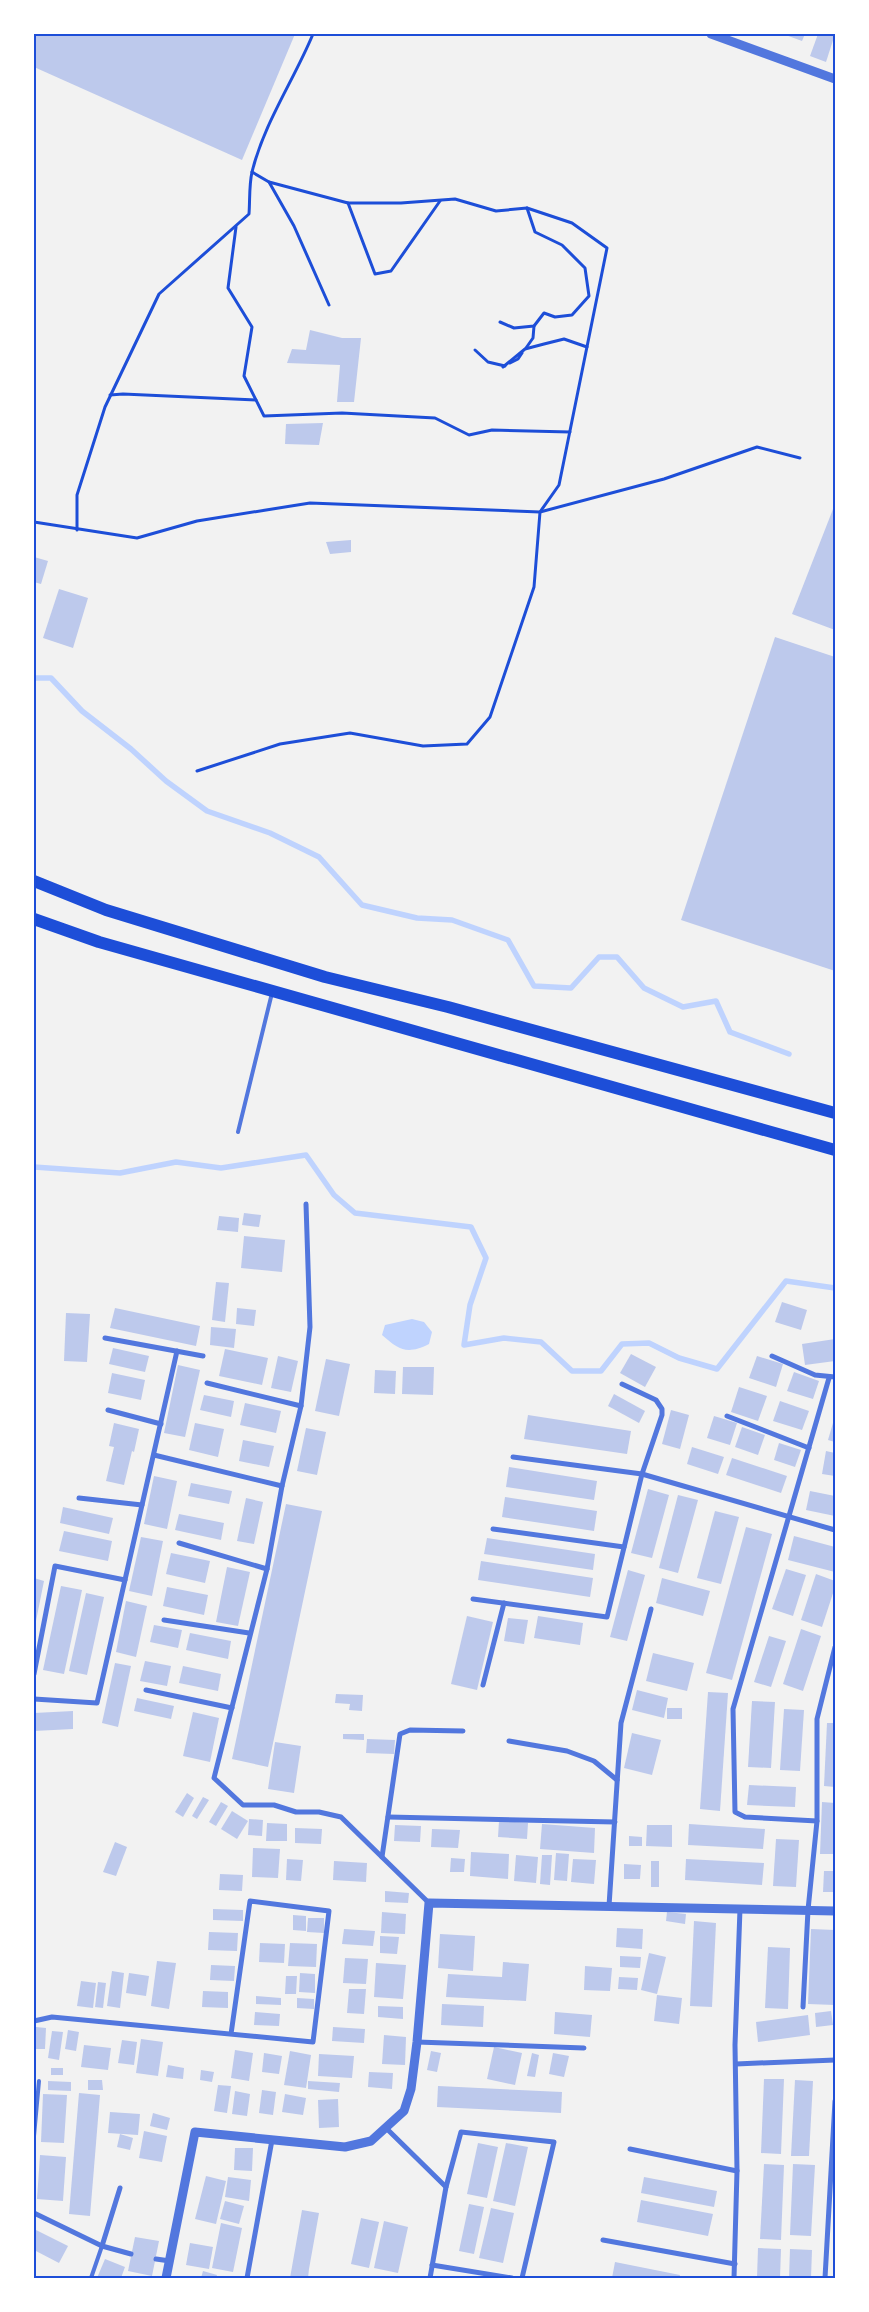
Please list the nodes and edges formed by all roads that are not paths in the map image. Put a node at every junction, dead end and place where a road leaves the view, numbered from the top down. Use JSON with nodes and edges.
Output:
{"nodes":[{"id":1,"x":711,"y":34,"type":"edge"},
{"id":2,"x":835,"y":79,"type":"edge"},
{"id":3,"x":34,"y":881,"type":"edge"},
{"id":4,"x":34,"y":919,"type":"edge"},
{"id":5,"x":272,"y":991,"type":"junction"},
{"id":6,"x":835,"y":1113,"type":"edge"},
{"id":7,"x":238,"y":1132,"type":"dead end"},
{"id":8,"x":835,"y":1150,"type":"edge"},
{"id":9,"x":306,"y":1204,"type":"dead end"},
{"id":10,"x":104,"y":1338,"type":"dead end"},
{"id":11,"x":177,"y":1351,"type":"junction"},
{"id":12,"x":203,"y":1356,"type":"dead end"},
{"id":13,"x":772,"y":1356,"type":"dead end"},
{"id":14,"x":835,"y":1377,"type":"edge"},
{"id":15,"x":829,"y":1378,"type":"junction"},
{"id":16,"x":207,"y":1383,"type":"dead end"},
{"id":17,"x":622,"y":1384,"type":"dead end"},
{"id":18,"x":301,"y":1406,"type":"junction"},
{"id":19,"x":108,"y":1410,"type":"dead end"},
{"id":20,"x":727,"y":1416,"type":"dead end"},
{"id":21,"x":161,"y":1424,"type":"junction"},
{"id":22,"x":809,"y":1448,"type":"junction"},
{"id":23,"x":154,"y":1455,"type":"junction"},
{"id":24,"x":512,"y":1457,"type":"dead end"},
{"id":25,"x":642,"y":1474,"type":"junction"},
{"id":26,"x":282,"y":1486,"type":"junction"},
{"id":27,"x":79,"y":1498,"type":"dead end"},
{"id":28,"x":142,"y":1505,"type":"junction"},
{"id":29,"x":789,"y":1516,"type":"junction"},
{"id":30,"x":493,"y":1528,"type":"dead end"},
{"id":31,"x":835,"y":1530,"type":"edge"},
{"id":32,"x":179,"y":1543,"type":"dead end"},
{"id":33,"x":624,"y":1547,"type":"junction"},
{"id":34,"x":267,"y":1569,"type":"junction"},
{"id":35,"x":125,"y":1580,"type":"junction"},
{"id":36,"x":473,"y":1599,"type":"dead end"},
{"id":37,"x":504,"y":1603,"type":"junction"},
{"id":38,"x":651,"y":1609,"type":"dead end"},
{"id":39,"x":164,"y":1620,"type":"dead end"},
{"id":40,"x":249,"y":1634,"type":"junction"},
{"id":41,"x":835,"y":1647,"type":"edge"},
{"id":42,"x":34,"y":1674,"type":"edge"},
{"id":43,"x":483,"y":1685,"type":"dead end"},
{"id":44,"x":146,"y":1690,"type":"dead end"},
{"id":45,"x":34,"y":1699,"type":"edge"},
{"id":46,"x":232,"y":1708,"type":"junction"},
{"id":47,"x":463,"y":1731,"type":"dead end"},
{"id":48,"x":509,"y":1740,"type":"dead end"},
{"id":49,"x":617,"y":1780,"type":"junction"},
{"id":50,"x":388,"y":1816,"type":"junction"},
{"id":51,"x":817,"y":1821,"type":"junction"},
{"id":52,"x":615,"y":1822,"type":"junction"},
{"id":53,"x":382,"y":1857,"type":"junction"},
{"id":54,"x":429,"y":1902,"type":"junction"},
{"id":55,"x":609,"y":1906,"type":"junction"},
{"id":56,"x":740,"y":1909,"type":"junction"},
{"id":57,"x":808,"y":1910,"type":"junction"},
{"id":58,"x":835,"y":1911,"type":"edge"},
{"id":59,"x":803,"y":2007,"type":"dead end"},
{"id":60,"x":34,"y":2021,"type":"edge"},
{"id":61,"x":231,"y":2034,"type":"junction"},
{"id":62,"x":417,"y":2042,"type":"junction"},
{"id":63,"x":584,"y":2048,"type":"dead end"},
{"id":64,"x":835,"y":2060,"type":"edge"},
{"id":65,"x":736,"y":2064,"type":"junction"},
{"id":66,"x":38,"y":2081,"type":"dead end"},
{"id":67,"x":835,"y":2101,"type":"edge"},
{"id":68,"x":386,"y":2128,"type":"junction"},
{"id":69,"x":34,"y":2136,"type":"edge"},
{"id":70,"x":272,"y":2140,"type":"junction"},
{"id":71,"x":630,"y":2149,"type":"dead end"},
{"id":72,"x":737,"y":2172,"type":"junction"},
{"id":73,"x":446,"y":2187,"type":"junction"},
{"id":74,"x":120,"y":2188,"type":"dead end"},
{"id":75,"x":34,"y":2214,"type":"edge"},
{"id":76,"x":603,"y":2240,"type":"dead end"},
{"id":77,"x":102,"y":2246,"type":"junction"},
{"id":78,"x":131,"y":2254,"type":"dead end"},
{"id":79,"x":156,"y":2259,"type":"dead end"},
{"id":80,"x":170,"y":2261,"type":"junction"},
{"id":81,"x":735,"y":2264,"type":"junction"},
{"id":82,"x":432,"y":2265,"type":"junction"},
{"id":83,"x":91,"y":2278,"type":"edge"},
{"id":84,"x":166,"y":2278,"type":"edge"},
{"id":85,"x":247,"y":2278,"type":"edge"},
{"id":86,"x":430,"y":2278,"type":"edge"},
{"id":87,"x":512,"y":2278,"type":"edge"},
{"id":88,"x":522,"y":2278,"type":"edge"},
{"id":89,"x":734,"y":2278,"type":"edge"},
{"id":90,"x":826,"y":2278,"type":"edge"}],
"edges":[{"from":1,"to":2,"type":"street"},
{"from":3,"to":6,"type":"main road"},
{"from":4,"to":5,"type":"main road"},
{"from":5,"to":7,"type":"lane"},
{"from":5,"to":8,"type":"main road"},
{"from":9,"to":18,"type":"street"},
{"from":10,"to":11,"type":"street"},
{"from":11,"to":12,"type":"street"},
{"from":11,"to":21,"type":"street"},
{"from":13,"to":15,"type":"street"},
{"from":14,"to":15,"type":"street"},
{"from":15,"to":22,"type":"street"},
{"from":16,"to":18,"type":"street"},
{"from":17,"to":25,"type":"street"},
{"from":18,"to":26,"type":"street"},
{"from":19,"to":21,"type":"street"},
{"from":20,"to":22,"type":"street"},
{"from":21,"to":23,"type":"street"},
{"from":22,"to":29,"type":"street"},
{"from":23,"to":26,"type":"street"},
{"from":23,"to":28,"type":"street"},
{"from":24,"to":25,"type":"street"},
{"from":25,"to":29,"type":"street"},
{"from":25,"to":33,"type":"street"},
{"from":26,"to":34,"type":"street"},
{"from":27,"to":28,"type":"street"},
{"from":28,"to":35,"type":"street"},
{"from":29,"to":31,"type":"street"},
{"from":29,"to":51,"type":"street"},
{"from":30,"to":33,"type":"street"},
{"from":32,"to":34,"type":"street"},
{"from":33,"to":37,"type":"street"},
{"from":34,"to":40,"type":"street"},
{"from":35,"to":42,"type":"street"},
{"from":35,"to":45,"type":"street"},
{"from":36,"to":37,"type":"street"},
{"from":37,"to":43,"type":"street"},
{"from":38,"to":49,"type":"street"},
{"from":39,"to":40,"type":"street"},
{"from":40,"to":46,"type":"street"},
{"from":41,"to":51,"type":"street"},
{"from":44,"to":46,"type":"street"},
{"from":46,"to":53,"type":"street"},
{"from":47,"to":50,"type":"street"},
{"from":48,"to":49,"type":"street"},
{"from":49,"to":52,"type":"street"},
{"from":50,"to":52,"type":"street"},
{"from":50,"to":53,"type":"street"},
{"from":51,"to":57,"type":"street"},
{"from":52,"to":55,"type":"street"},
{"from":53,"to":54,"type":"street"},
{"from":54,"to":55,"type":"street"},
{"from":54,"to":62,"type":"street"},
{"from":55,"to":56,"type":"street"},
{"from":56,"to":57,"type":"street"},
{"from":56,"to":65,"type":"street"},
{"from":57,"to":58,"type":"street"},
{"from":57,"to":59,"type":"street"},
{"from":60,"to":61,"type":"street"},
{"from":61,"to":61,"type":"street"},
{"from":62,"to":63,"type":"street"},
{"from":62,"to":68,"type":"street"},
{"from":64,"to":65,"type":"street"},
{"from":65,"to":72,"type":"street"},
{"from":66,"to":69,"type":"lane"},
{"from":67,"to":90,"type":"street"},
{"from":68,"to":70,"type":"street"},
{"from":68,"to":73,"type":"street"},
{"from":70,"to":80,"type":"street"},
{"from":70,"to":85,"type":"street"},
{"from":71,"to":72,"type":"street"},
{"from":72,"to":81,"type":"street"},
{"from":73,"to":82,"type":"street"},
{"from":73,"to":88,"type":"street"},
{"from":74,"to":77,"type":"street"},
{"from":75,"to":77,"type":"street"},
{"from":76,"to":81,"type":"street"},
{"from":77,"to":78,"type":"street"},
{"from":77,"to":83,"type":"lane"},
{"from":79,"to":80,"type":"street"},
{"from":80,"to":84,"type":"street"},
{"from":81,"to":89,"type":"street"},
{"from":82,"to":86,"type":"street"},
{"from":82,"to":87,"type":"street"}]}
